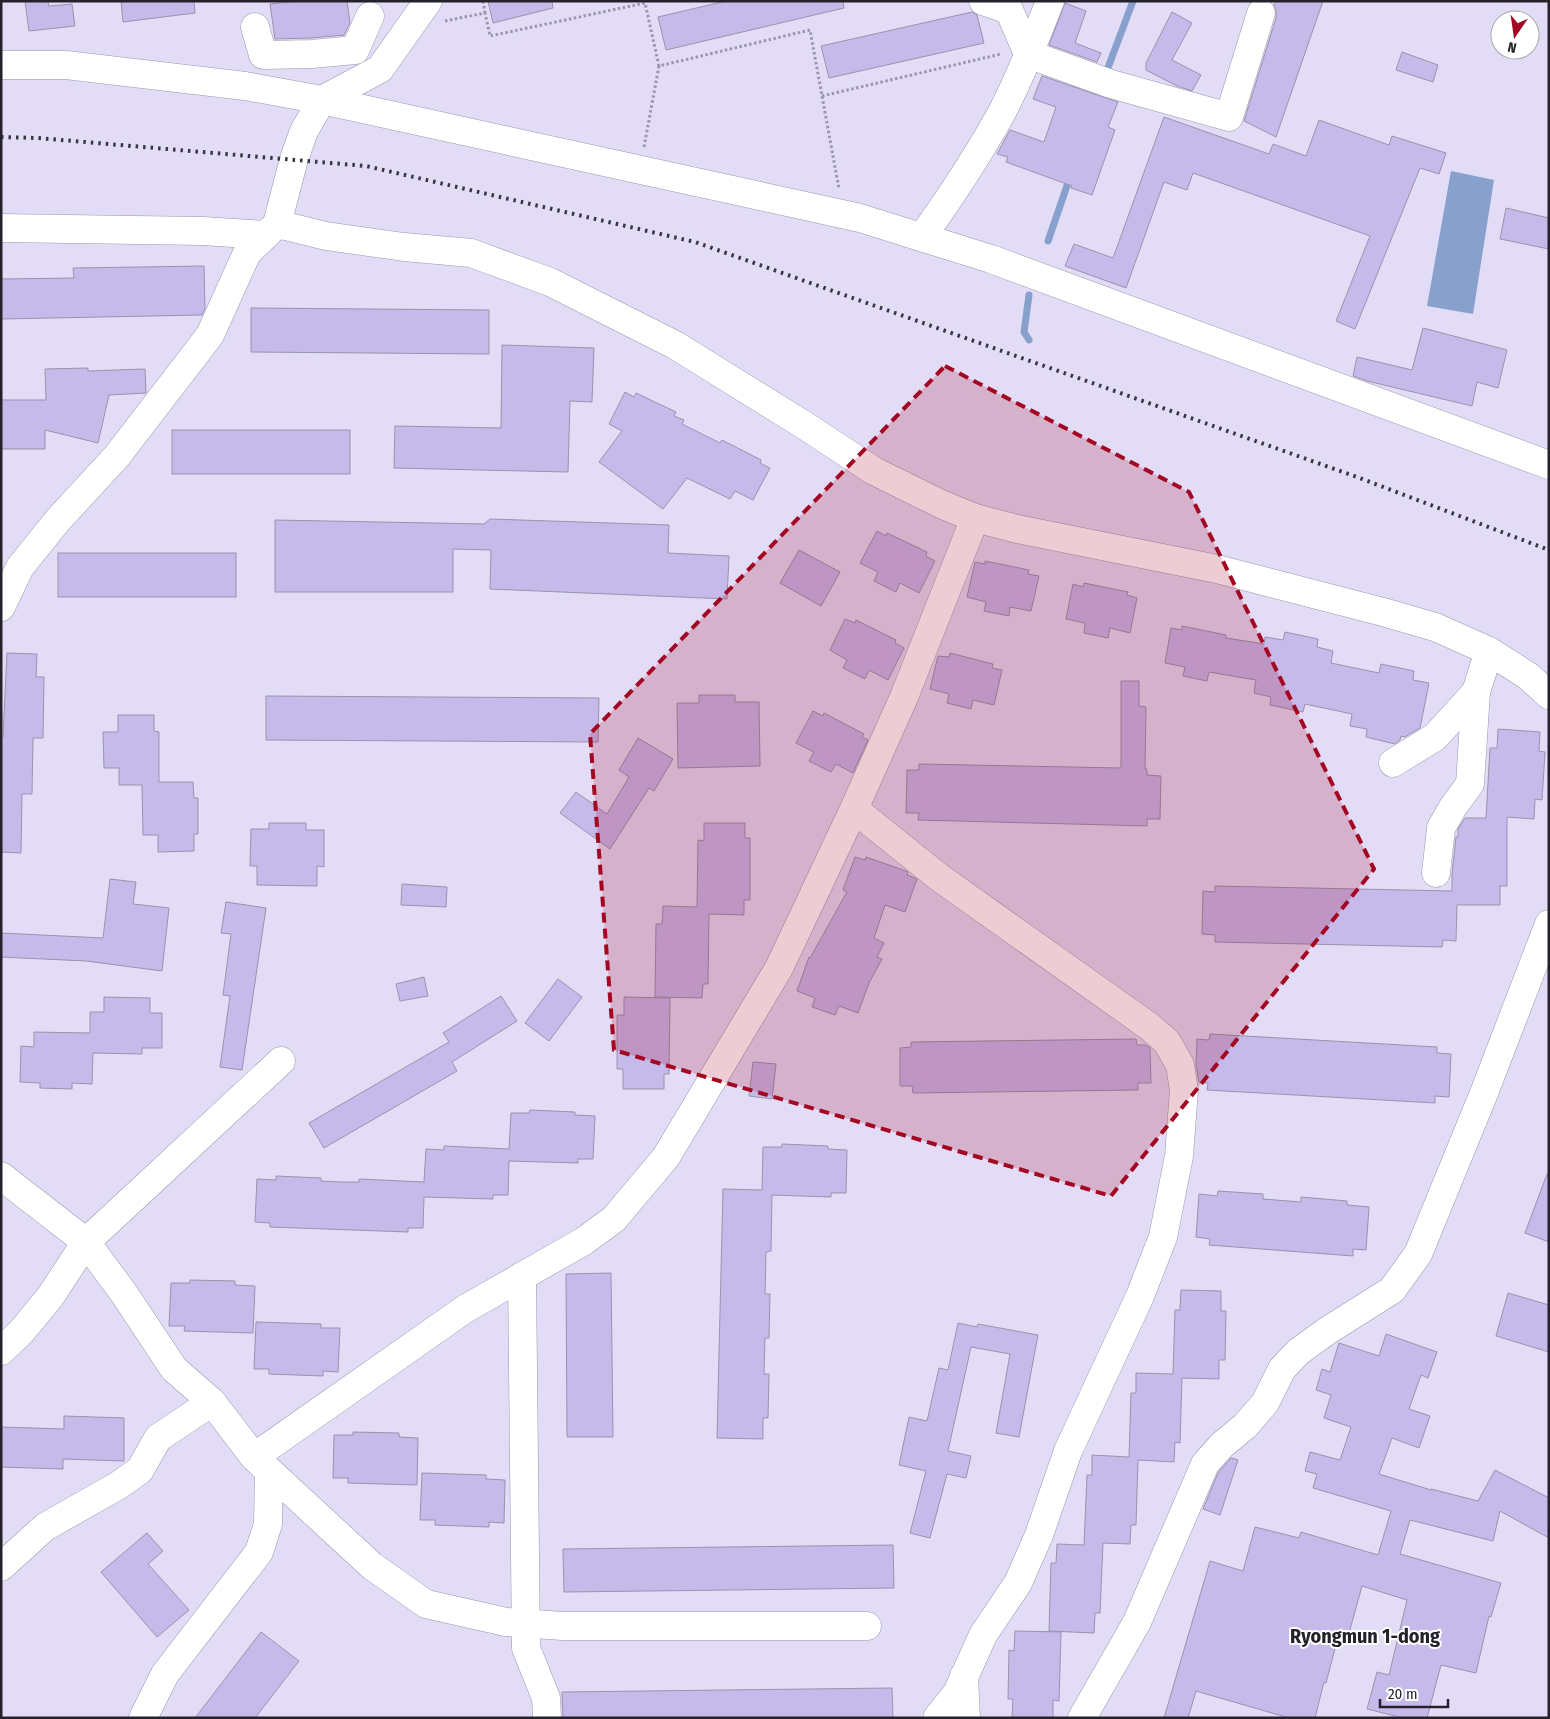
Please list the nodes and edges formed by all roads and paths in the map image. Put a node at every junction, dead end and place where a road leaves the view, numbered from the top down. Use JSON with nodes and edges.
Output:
{"nodes":[{"id":1,"x":428,"y":1,"type":"edge"},
{"id":2,"x":483,"y":1,"type":"edge"},
{"id":3,"x":983,"y":1,"type":"edge"},
{"id":4,"x":1050,"y":1,"type":"edge"},
{"id":5,"x":485,"y":13,"type":"junction"},
{"id":6,"x":1261,"y":13,"type":"dead end"},
{"id":7,"x":370,"y":16,"type":"dead end"},
{"id":8,"x":255,"y":27,"type":"dead end"},
{"id":9,"x":410,"y":27,"type":"junction"},
{"id":10,"x":1027,"y":51,"type":"junction"},
{"id":11,"x":312,"y":54,"type":"junction"},
{"id":12,"x":1,"y":65,"type":"edge"},
{"id":13,"x":659,"y":66,"type":"junction"},
{"id":14,"x":822,"y":96,"type":"junction"},
{"id":15,"x":316,"y":99,"type":"junction"},
{"id":16,"x":640,"y":170,"type":"junction"},
{"id":17,"x":844,"y":215,"type":"junction"},
{"id":18,"x":1,"y":228,"type":"edge"},
{"id":19,"x":271,"y":229,"type":"junction"},
{"id":20,"x":922,"y":237,"type":"junction"},
{"id":21,"x":1549,"y":465,"type":"edge"},
{"id":22,"x":975,"y":518,"type":"junction"},
{"id":23,"x":1,"y":607,"type":"edge"},
{"id":24,"x":1490,"y":651,"type":"junction"},
{"id":25,"x":1476,"y":692,"type":"junction"},
{"id":26,"x":1549,"y":695,"type":"edge"},
{"id":27,"x":1393,"y":763,"type":"dead end"},
{"id":28,"x":854,"y":809,"type":"junction"},
{"id":29,"x":1436,"y":873,"type":"dead end"},
{"id":30,"x":1549,"y":924,"type":"edge"},
{"id":31,"x":281,"y":1061,"type":"dead end"},
{"id":32,"x":1,"y":1176,"type":"edge"},
{"id":33,"x":86,"y":1242,"type":"junction"},
{"id":34,"x":522,"y":1276,"type":"junction"},
{"id":35,"x":1,"y":1351,"type":"edge"},
{"id":36,"x":212,"y":1402,"type":"junction"},
{"id":37,"x":261,"y":1464,"type":"junction"},
{"id":38,"x":1,"y":1567,"type":"edge"},
{"id":39,"x":525,"y":1624,"type":"junction"},
{"id":40,"x":867,"y":1626,"type":"dead end"},
{"id":41,"x":964,"y":1674,"type":"junction"},
{"id":42,"x":143,"y":1718,"type":"edge"},
{"id":43,"x":547,"y":1718,"type":"edge"},
{"id":44,"x":937,"y":1718,"type":"edge"},
{"id":45,"x":966,"y":1718,"type":"edge"},
{"id":46,"x":1082,"y":1718,"type":"edge"}],
"edges":[{"from":1,"to":9,"type":"street"},
{"from":2,"to":5,"type":"path"},
{"from":3,"to":10,"type":"street"},
{"from":4,"to":10,"type":"street"},
{"from":5,"to":9,"type":"path"},
{"from":5,"to":13,"type":"path"},
{"from":6,"to":10,"type":"street"},
{"from":7,"to":11,"type":"street"},
{"from":8,"to":11,"type":"street"},
{"from":9,"to":15,"type":"street"},
{"from":10,"to":14,"type":"path"},
{"from":10,"to":20,"type":"street"},
{"from":11,"to":15,"type":"street"},
{"from":12,"to":15,"type":"street"},
{"from":13,"to":14,"type":"path"},
{"from":13,"to":16,"type":"path"},
{"from":14,"to":17,"type":"path"},
{"from":15,"to":16,"type":"street"},
{"from":15,"to":19,"type":"street"},
{"from":16,"to":17,"type":"street"},
{"from":17,"to":20,"type":"street"},
{"from":18,"to":19,"type":"street"},
{"from":19,"to":22,"type":"street"},
{"from":19,"to":23,"type":"street"},
{"from":20,"to":21,"type":"street"},
{"from":22,"to":24,"type":"street"},
{"from":22,"to":28,"type":"street"},
{"from":24,"to":25,"type":"street"},
{"from":24,"to":26,"type":"street"},
{"from":25,"to":27,"type":"street"},
{"from":25,"to":29,"type":"street"},
{"from":28,"to":34,"type":"street"},
{"from":28,"to":41,"type":"street"},
{"from":30,"to":46,"type":"street"},
{"from":31,"to":33,"type":"street"},
{"from":32,"to":33,"type":"street"},
{"from":33,"to":35,"type":"street"},
{"from":33,"to":36,"type":"street"},
{"from":34,"to":37,"type":"street"},
{"from":34,"to":39,"type":"street"},
{"from":36,"to":37,"type":"street"},
{"from":36,"to":38,"type":"street"},
{"from":37,"to":39,"type":"street"},
{"from":37,"to":42,"type":"street"},
{"from":39,"to":40,"type":"street"},
{"from":39,"to":43,"type":"street"},
{"from":41,"to":44,"type":"street"},
{"from":41,"to":45,"type":"street"}]}
